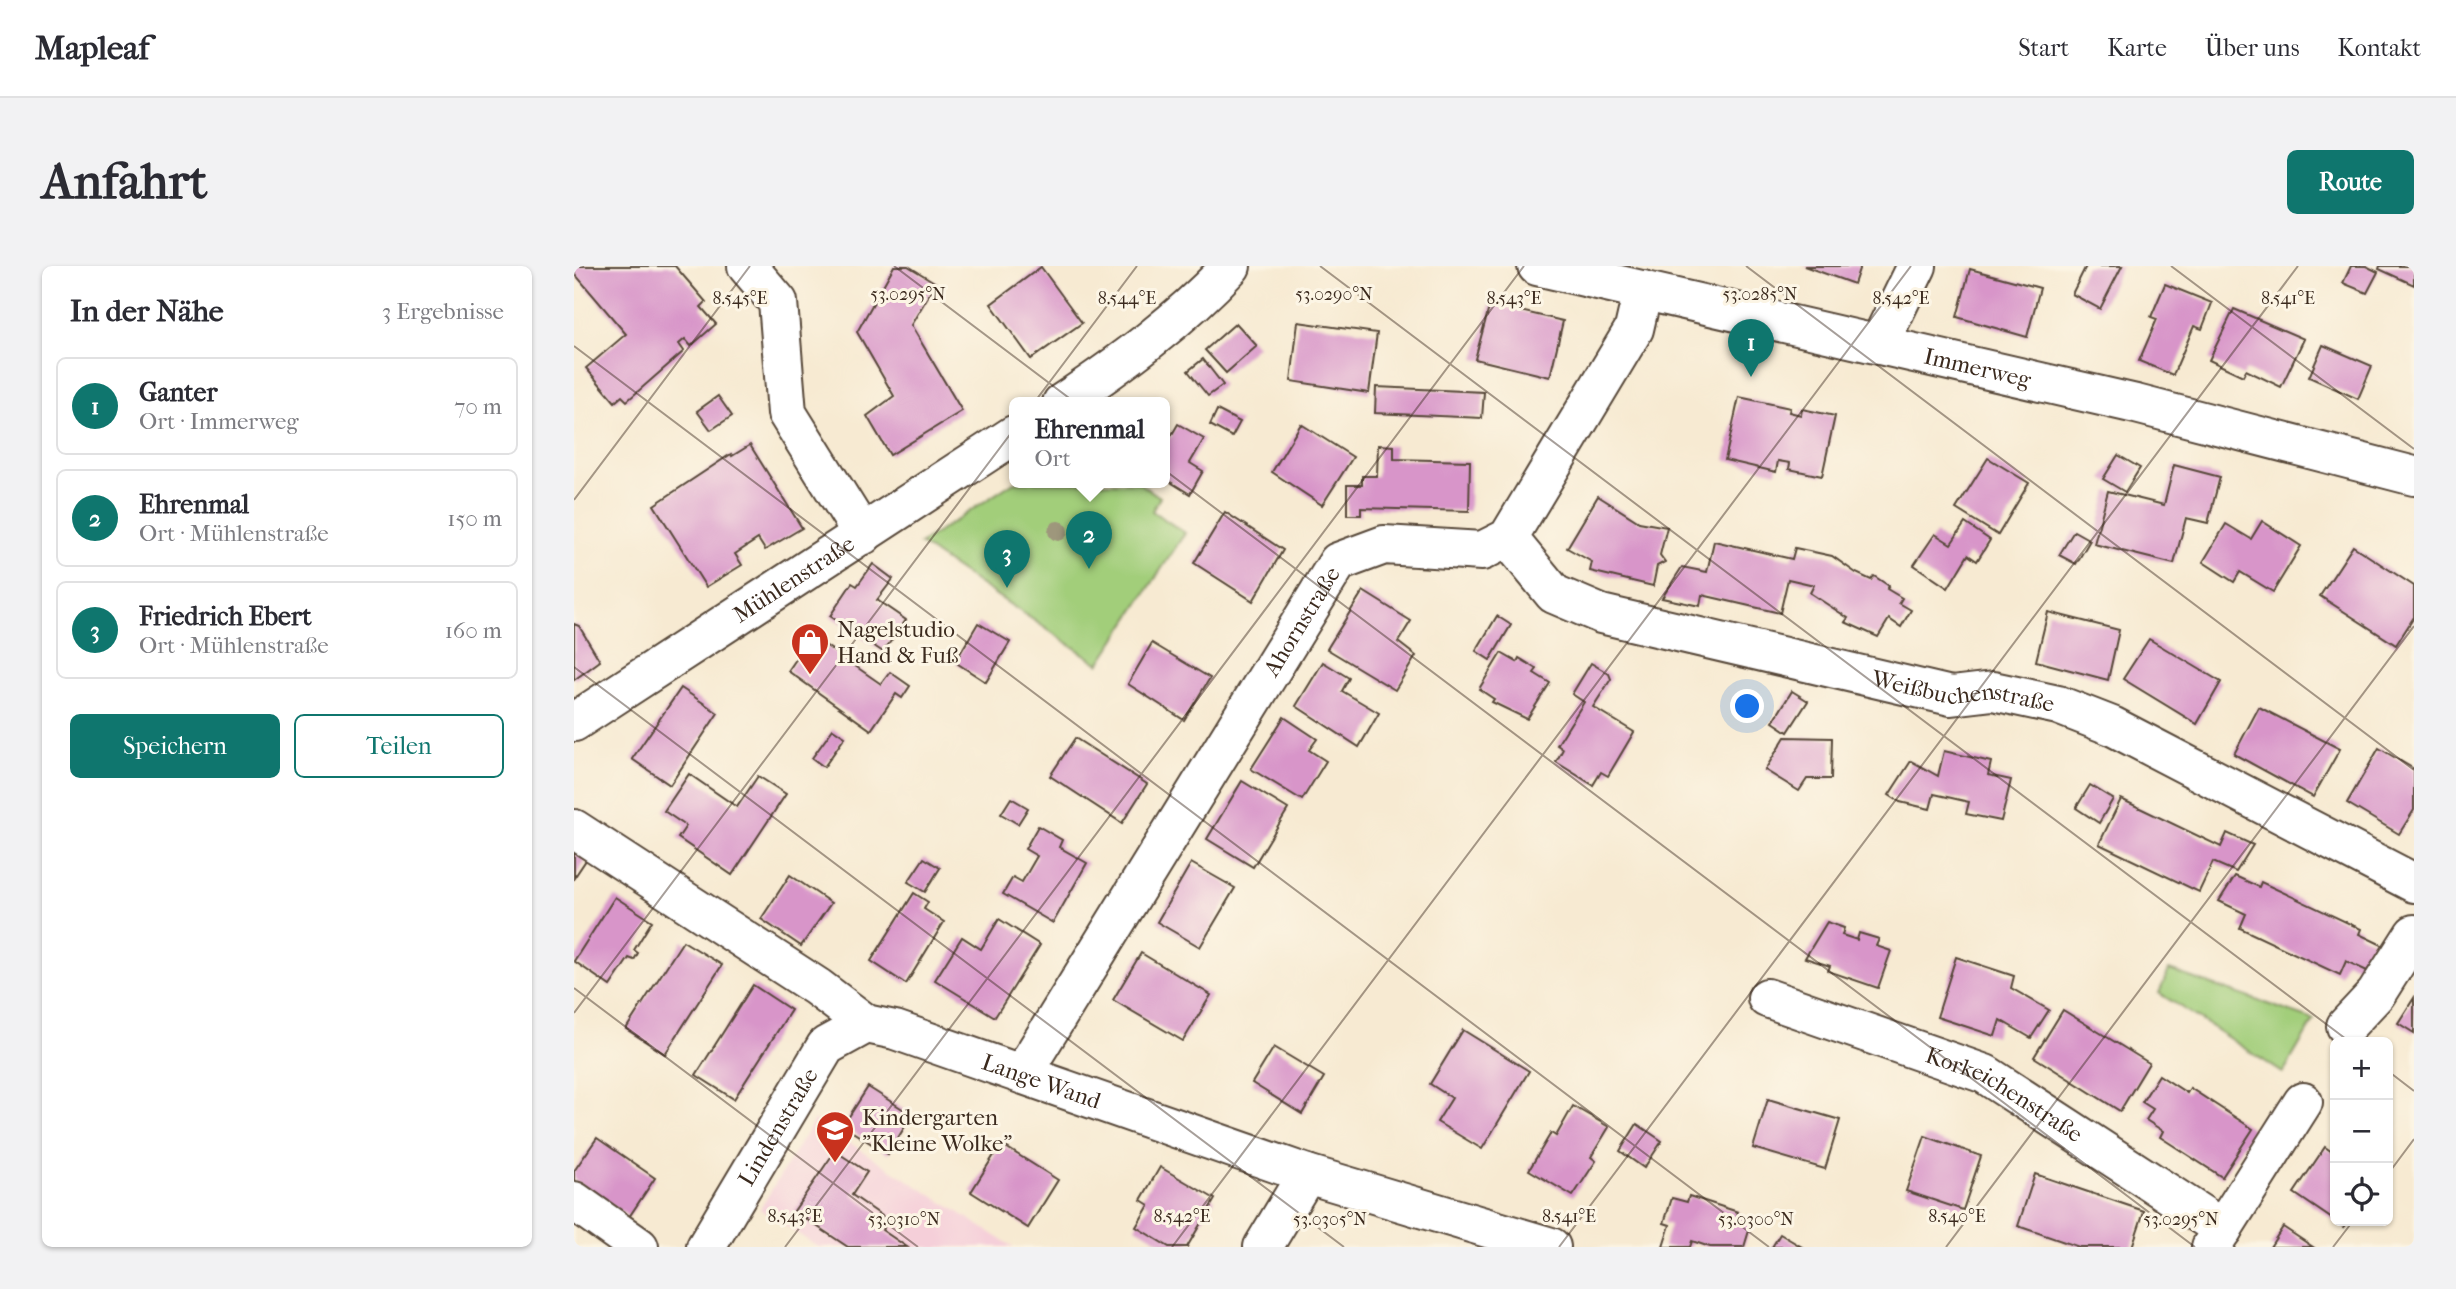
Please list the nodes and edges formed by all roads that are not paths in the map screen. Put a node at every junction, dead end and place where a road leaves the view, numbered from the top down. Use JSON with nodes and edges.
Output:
{"nodes":[{"id":1,"x":747,"y":266,"type":"edge"},
{"id":2,"x":1231,"y":266,"type":"edge"},
{"id":3,"x":1537,"y":266,"type":"edge"},
{"id":4,"x":1917,"y":266,"type":"edge"},
{"id":5,"x":1643,"y":290,"type":"junction"},
{"id":6,"x":1878,"y":344,"type":"junction"},
{"id":7,"x":1071,"y":397,"type":"edge"},
{"id":8,"x":1009,"y":438,"type":"edge"},
{"id":9,"x":2414,"y":476,"type":"edge"},
{"id":10,"x":863,"y":535,"type":"junction"},
{"id":11,"x":1508,"y":538,"type":"junction"},
{"id":12,"x":574,"y":722,"type":"edge"},
{"id":13,"x":574,"y":829,"type":"edge"},
{"id":14,"x":2414,"y":883,"type":"edge"},
{"id":15,"x":2414,"y":934,"type":"edge"},
{"id":16,"x":1767,"y":998,"type":"dead end"},
{"id":17,"x":866,"y":1024,"type":"junction"},
{"id":18,"x":2346,"y":1026,"type":"dead end"},
{"id":19,"x":1022,"y":1074,"type":"junction"},
{"id":20,"x":2303,"y":1102,"type":"dead end"},
{"id":21,"x":1307,"y":1174,"type":"junction"},
{"id":22,"x":574,"y":1201,"type":"edge"},
{"id":23,"x":2217,"y":1238,"type":"edge"},
{"id":24,"x":639,"y":1247,"type":"edge"},
{"id":25,"x":706,"y":1247,"type":"edge"},
{"id":26,"x":1263,"y":1247,"type":"edge"},
{"id":27,"x":1551,"y":1247,"type":"edge"}],
"edges":[{"from":1,"to":10,"type":"street"},
{"from":2,"to":7,"type":"street"},
{"from":3,"to":5,"type":"street","name":"Immerweg"},
{"from":4,"to":6,"type":"street"},
{"from":5,"to":6,"type":"street","name":"Immerweg"},
{"from":5,"to":11,"type":"street"},
{"from":6,"to":9,"type":"street","name":"Immerweg"},
{"from":8,"to":10,"type":"street","name":"Mühlenstraße"},
{"from":10,"to":12,"type":"street","name":"Mühlenstraße"},
{"from":11,"to":14,"type":"street","name":"Weißbuchenstraße"},
{"from":11,"to":19,"type":"street","name":"Ahornstraße"},
{"from":13,"to":17,"type":"street","name":"Lange Wand"},
{"from":15,"to":18,"type":"street"},
{"from":16,"to":23,"type":"street","name":"Korkeichenstraße"},
{"from":17,"to":19,"type":"street","name":"Lange Wand"},
{"from":17,"to":25,"type":"street","name":"Lindenstraße"},
{"from":19,"to":21,"type":"street","name":"Lange Wand"},
{"from":20,"to":23,"type":"street","name":"Korkeichenstraße"},
{"from":21,"to":26,"type":"street"},
{"from":21,"to":27,"type":"street","name":"Lange Wand"},
{"from":22,"to":24,"type":"street"}]}
